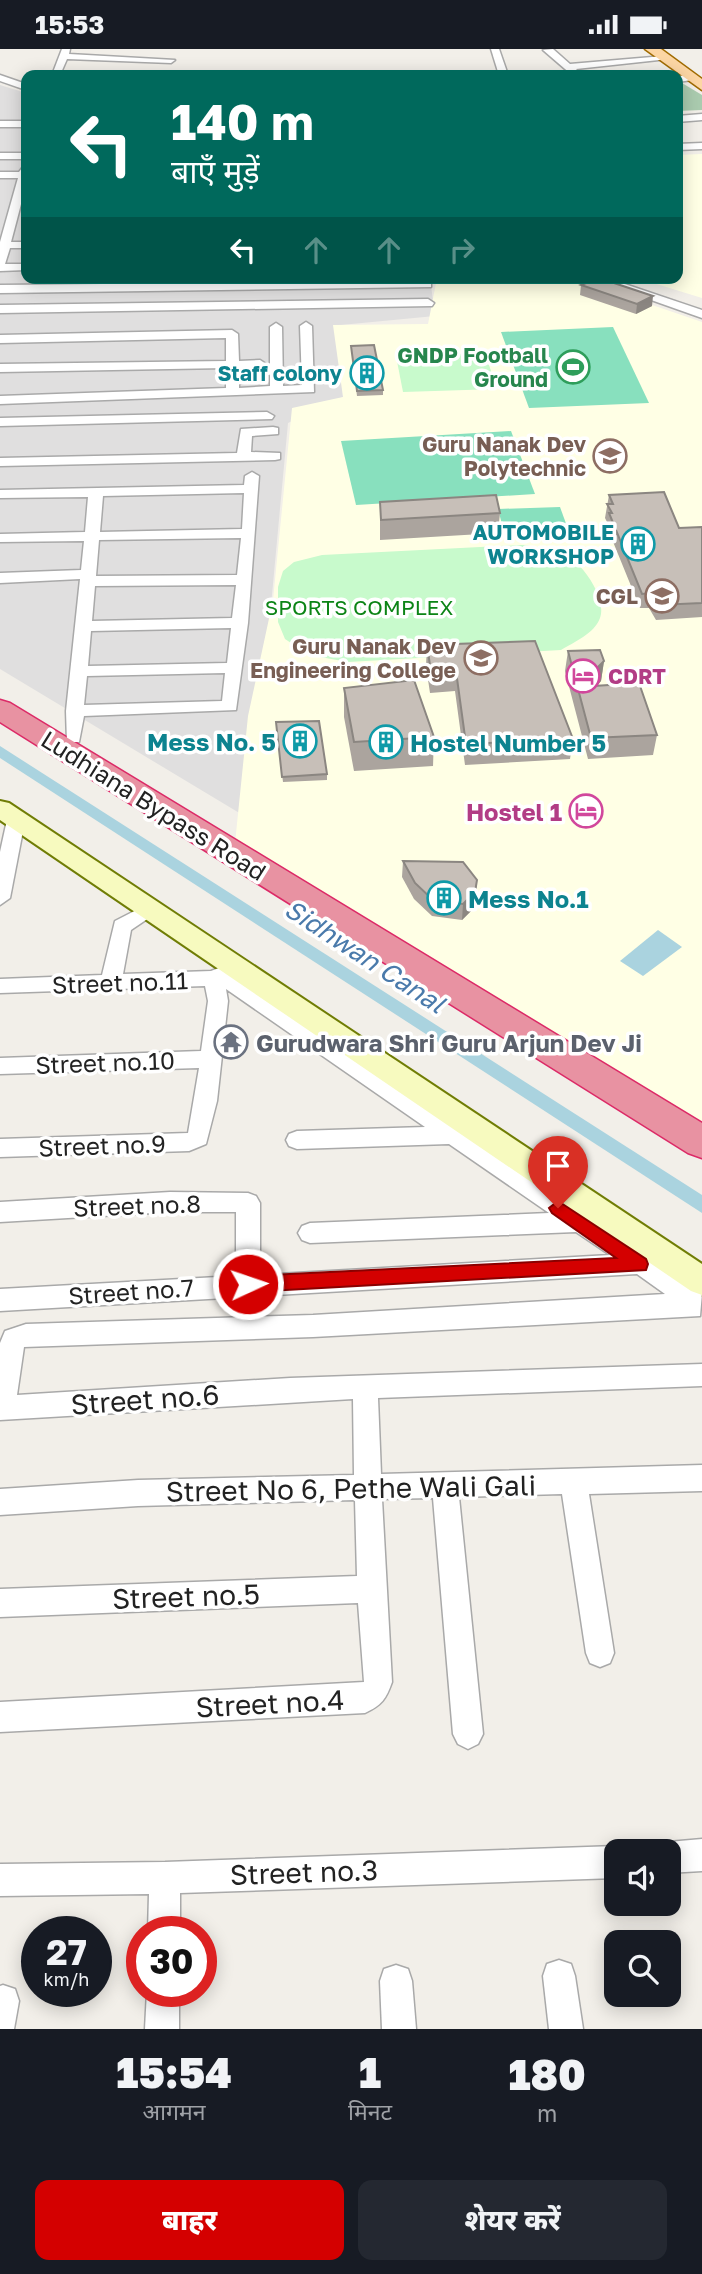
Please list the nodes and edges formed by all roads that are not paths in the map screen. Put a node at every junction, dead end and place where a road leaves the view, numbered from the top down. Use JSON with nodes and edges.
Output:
{"nodes":[{"id":1,"x":173,"y":49,"type":"edge"},
{"id":2,"x":495,"y":49,"type":"edge"},
{"id":3,"x":549,"y":49,"type":"edge"},
{"id":4,"x":652,"y":49,"type":"edge"},
{"id":5,"x":65,"y":53,"type":"edge"},
{"id":6,"x":665,"y":54,"type":"edge"},
{"id":7,"x":568,"y":67,"type":"junction"},
{"id":8,"x":58,"y":70,"type":"edge"},
{"id":9,"x":502,"y":70,"type":"edge"},
{"id":10,"x":572,"y":70,"type":"edge"},
{"id":11,"x":682,"y":70,"type":"edge"},
{"id":12,"x":0,"y":78,"type":"edge"},
{"id":13,"x":21,"y":87,"type":"edge"},
{"id":14,"x":21,"y":90,"type":"edge"},
{"id":15,"x":0,"y":92,"type":"edge"},
{"id":16,"x":702,"y":117,"type":"edge"},
{"id":17,"x":683,"y":118,"type":"edge"},
{"id":18,"x":689,"y":118,"type":"junction"},
{"id":19,"x":4,"y":124,"type":"edge"},
{"id":20,"x":699,"y":131,"type":"dead end"},
{"id":21,"x":5,"y":135,"type":"dead end"},
{"id":22,"x":702,"y":146,"type":"edge"},
{"id":23,"x":683,"y":147,"type":"edge"},
{"id":24,"x":0,"y":156,"type":"edge"},
{"id":25,"x":21,"y":156,"type":"edge"},
{"id":26,"x":21,"y":172,"type":"edge"},
{"id":27,"x":0,"y":175,"type":"edge"},
{"id":28,"x":21,"y":186,"type":"edge"},
{"id":29,"x":0,"y":215,"type":"edge"},
{"id":30,"x":12,"y":219,"type":"edge"},
{"id":31,"x":21,"y":246,"type":"edge"},
{"id":32,"x":2,"y":248,"type":"edge"},
{"id":33,"x":0,"y":263,"type":"edge"},
{"id":34,"x":21,"y":267,"type":"edge"},
{"id":35,"x":0,"y":268,"type":"edge"},
{"id":36,"x":115,"y":284,"type":"edge"},
{"id":37,"x":395,"y":284,"type":"edge"},
{"id":38,"x":416,"y":284,"type":"edge"},
{"id":39,"x":613,"y":284,"type":"edge"},
{"id":40,"x":426,"y":285,"type":"dead end"},
{"id":41,"x":0,"y":289,"type":"edge"},
{"id":42,"x":0,"y":309,"type":"edge"},
{"id":43,"x":397,"y":309,"type":"junction"},
{"id":44,"x":428,"y":309,"type":"dead end"},
{"id":45,"x":233,"y":311,"type":"junction"},
{"id":46,"x":702,"y":314,"type":"edge"},
{"id":47,"x":0,"y":322,"type":"edge"},
{"id":48,"x":306,"y":326,"type":"dead end"},
{"id":49,"x":276,"y":327,"type":"dead end"},
{"id":50,"x":0,"y":339,"type":"edge"},
{"id":51,"x":120,"y":348,"type":"dead end"},
{"id":52,"x":0,"y":350,"type":"edge"},
{"id":53,"x":260,"y":364,"type":"dead end"},
{"id":54,"x":233,"y":365,"type":"junction"},
{"id":55,"x":0,"y":368,"type":"edge"},
{"id":56,"x":277,"y":390,"type":"junction"},
{"id":57,"x":233,"y":391,"type":"junction"},
{"id":58,"x":0,"y":400,"type":"edge"},
{"id":59,"x":267,"y":416,"type":"dead end"},
{"id":60,"x":0,"y":422,"type":"edge"},
{"id":61,"x":273,"y":431,"type":"dead end"},
{"id":62,"x":275,"y":456,"type":"dead end"},
{"id":63,"x":244,"y":457,"type":"junction"},
{"id":64,"x":0,"y":462,"type":"edge"},
{"id":65,"x":96,"y":492,"type":"junction"},
{"id":66,"x":0,"y":494,"type":"edge"},
{"id":67,"x":248,"y":533,"type":"junction"},
{"id":68,"x":92,"y":535,"type":"junction"},
{"id":69,"x":0,"y":538,"type":"edge"},
{"id":70,"x":0,"y":578,"type":"edge"},
{"id":71,"x":89,"y":578,"type":"junction"},
{"id":72,"x":244,"y":580,"type":"junction"},
{"id":73,"x":240,"y":622,"type":"junction"},
{"id":74,"x":83,"y":626,"type":"junction"},
{"id":75,"x":235,"y":668,"type":"junction"},
{"id":76,"x":79,"y":671,"type":"junction"},
{"id":77,"x":0,"y":694,"type":"edge"},
{"id":78,"x":0,"y":709,"type":"edge"},
{"id":79,"x":73,"y":724,"type":"junction"},
{"id":80,"x":8,"y":814,"type":"edge"},
{"id":81,"x":0,"y":898,"type":"edge"},
{"id":82,"x":152,"y":909,"type":"junction"},
{"id":83,"x":224,"y":973,"type":"junction"},
{"id":84,"x":111,"y":982,"type":"junction"},
{"id":85,"x":0,"y":986,"type":"edge"},
{"id":86,"x":211,"y":1059,"type":"junction"},
{"id":87,"x":0,"y":1066,"type":"edge"},
{"id":88,"x":702,"y":1122,"type":"edge"},
{"id":89,"x":453,"y":1135,"type":"junction"},
{"id":90,"x":297,"y":1140,"type":"dead end"},
{"id":91,"x":702,"y":1142,"type":"edge"},
{"id":92,"x":0,"y":1148,"type":"edge"},
{"id":93,"x":0,"y":1212,"type":"edge"},
{"id":94,"x":579,"y":1222,"type":"junction"},
{"id":95,"x":310,"y":1233,"type":"dead end"},
{"id":96,"x":639,"y":1264,"type":"junction"},
{"id":97,"x":248,"y":1284,"type":"junction"},
{"id":98,"x":701,"y":1297,"type":"edge"},
{"id":99,"x":0,"y":1300,"type":"edge"},
{"id":100,"x":702,"y":1375,"type":"edge"},
{"id":101,"x":365,"y":1387,"type":"junction"},
{"id":102,"x":1,"y":1408,"type":"edge"},
{"id":103,"x":702,"y":1478,"type":"edge"},
{"id":104,"x":575,"y":1483,"type":"junction"},
{"id":105,"x":445,"y":1486,"type":"junction"},
{"id":106,"x":368,"y":1487,"type":"junction"},
{"id":107,"x":0,"y":1502,"type":"edge"},
{"id":108,"x":371,"y":1589,"type":"junction"},
{"id":109,"x":0,"y":1603,"type":"edge"},
{"id":110,"x":600,"y":1653,"type":"dead end"},
{"id":111,"x":0,"y":1717,"type":"edge"},
{"id":112,"x":468,"y":1734,"type":"dead end"},
{"id":113,"x":702,"y":1855,"type":"edge"},
{"id":114,"x":681,"y":1857,"type":"edge"},
{"id":115,"x":604,"y":1862,"type":"edge"},
{"id":116,"x":165,"y":1878,"type":"junction"},
{"id":117,"x":0,"y":1880,"type":"edge"},
{"id":118,"x":164,"y":1916,"type":"edge"},
{"id":119,"x":559,"y":1976,"type":"dead end"},
{"id":120,"x":396,"y":1981,"type":"dead end"},
{"id":121,"x":163,"y":2007,"type":"edge"},
{"id":122,"x":162,"y":2029,"type":"edge"},
{"id":123,"x":399,"y":2029,"type":"edge"},
{"id":124,"x":566,"y":2029,"type":"edge"}],
"edges":[{"from":1,"to":5,"type":"street"},
{"from":2,"to":9,"type":"street"},
{"from":3,"to":7,"type":"street"},
{"from":4,"to":6,"type":"main road"},
{"from":5,"to":8,"type":"street"},
{"from":6,"to":7,"type":"street"},
{"from":6,"to":11,"type":"main road"},
{"from":7,"to":10,"type":"street"},
{"from":12,"to":13,"type":"street"},
{"from":14,"to":15,"type":"street"},
{"from":16,"to":18,"type":"street"},
{"from":17,"to":18,"type":"street"},
{"from":18,"to":20,"type":"street"},
{"from":19,"to":21,"type":"street"},
{"from":22,"to":23,"type":"street"},
{"from":24,"to":25,"type":"street"},
{"from":26,"to":27,"type":"street"},
{"from":28,"to":30,"type":"street"},
{"from":29,"to":30,"type":"street"},
{"from":30,"to":32,"type":"street"},
{"from":31,"to":32,"type":"street"},
{"from":32,"to":33,"type":"street"},
{"from":34,"to":35,"type":"street"},
{"from":36,"to":41,"type":"street"},
{"from":37,"to":43,"type":"street"},
{"from":38,"to":40,"type":"street"},
{"from":39,"to":46,"type":"street"},
{"from":42,"to":45,"type":"street"},
{"from":43,"to":44,"type":"street"},
{"from":43,"to":45,"type":"street"},
{"from":45,"to":47,"type":"street"},
{"from":48,"to":56,"type":"street"},
{"from":49,"to":56,"type":"street"},
{"from":50,"to":54,"type":"street"},
{"from":51,"to":52,"type":"street"},
{"from":53,"to":54,"type":"street"},
{"from":54,"to":55,"type":"street"},
{"from":54,"to":57,"type":"street"},
{"from":56,"to":57,"type":"street"},
{"from":57,"to":58,"type":"street"},
{"from":59,"to":60,"type":"street"},
{"from":61,"to":63,"type":"street"},
{"from":62,"to":63,"type":"street"},
{"from":63,"to":64,"type":"street"},
{"from":65,"to":66,"type":"street"},
{"from":65,"to":67,"type":"street"},
{"from":65,"to":68,"type":"street"},
{"from":67,"to":68,"type":"street"},
{"from":67,"to":72,"type":"street"},
{"from":68,"to":69,"type":"street"},
{"from":68,"to":71,"type":"street"},
{"from":70,"to":71,"type":"street"},
{"from":71,"to":72,"type":"street"},
{"from":71,"to":74,"type":"street"},
{"from":72,"to":73,"type":"street"},
{"from":73,"to":74,"type":"street"},
{"from":73,"to":75,"type":"street"},
{"from":74,"to":76,"type":"street"},
{"from":75,"to":76,"type":"street"},
{"from":75,"to":79,"type":"street"},
{"from":76,"to":79,"type":"street"},
{"from":77,"to":79,"type":"highway","name":"Ludhiana Bypass Road"},
{"from":78,"to":91,"type":"highway","name":"Ludhiana Bypass Road"},
{"from":79,"to":88,"type":"highway","name":"Ludhiana Bypass Road"},
{"from":80,"to":81,"type":"street"},
{"from":80,"to":82,"type":"street"},
{"from":82,"to":83,"type":"street"},
{"from":82,"to":84,"type":"street"},
{"from":83,"to":84,"type":"street","name":"Street no.11"},
{"from":83,"to":86,"type":"street"},
{"from":83,"to":89,"type":"street"},
{"from":83,"to":98,"type":"street"},
{"from":84,"to":85,"type":"street","name":"Street no.11"},
{"from":86,"to":87,"type":"street","name":"Street no.10"},
{"from":86,"to":92,"type":"street","name":"Street no.9"},
{"from":89,"to":90,"type":"street"},
{"from":89,"to":94,"type":"street"},
{"from":93,"to":97,"type":"street","name":"Street no.8"},
{"from":94,"to":95,"type":"street"},
{"from":94,"to":96,"type":"street"},
{"from":96,"to":97,"type":"street","name":"Street no.7"},
{"from":96,"to":98,"type":"street"},
{"from":97,"to":99,"type":"street","name":"Street no.7"},
{"from":98,"to":102,"type":"street"},
{"from":100,"to":101,"type":"street","name":"Street no.6"},
{"from":101,"to":102,"type":"street","name":"Street no.6"},
{"from":101,"to":106,"type":"street","name":"Street no.4"},
{"from":103,"to":104,"type":"street","name":"Street No 6, Pethe Wali Gali"},
{"from":104,"to":105,"type":"street","name":"Street No 6, Pethe Wali Gali"},
{"from":104,"to":110,"type":"street"},
{"from":105,"to":106,"type":"street","name":"Street No 6, Pethe Wali Gali"},
{"from":105,"to":112,"type":"street"},
{"from":106,"to":107,"type":"street","name":"Street No 6, Pethe Wali Gali"},
{"from":106,"to":108,"type":"street","name":"Street no.4"},
{"from":108,"to":109,"type":"street","name":"Street no.5"},
{"from":108,"to":111,"type":"street","name":"Street no.4"},
{"from":113,"to":114,"type":"street"},
{"from":115,"to":116,"type":"street","name":"Street no.3"},
{"from":116,"to":117,"type":"street","name":"Street no.3"},
{"from":116,"to":118,"type":"street"},
{"from":119,"to":124,"type":"street"},
{"from":120,"to":123,"type":"street"},
{"from":121,"to":122,"type":"street"}]}
